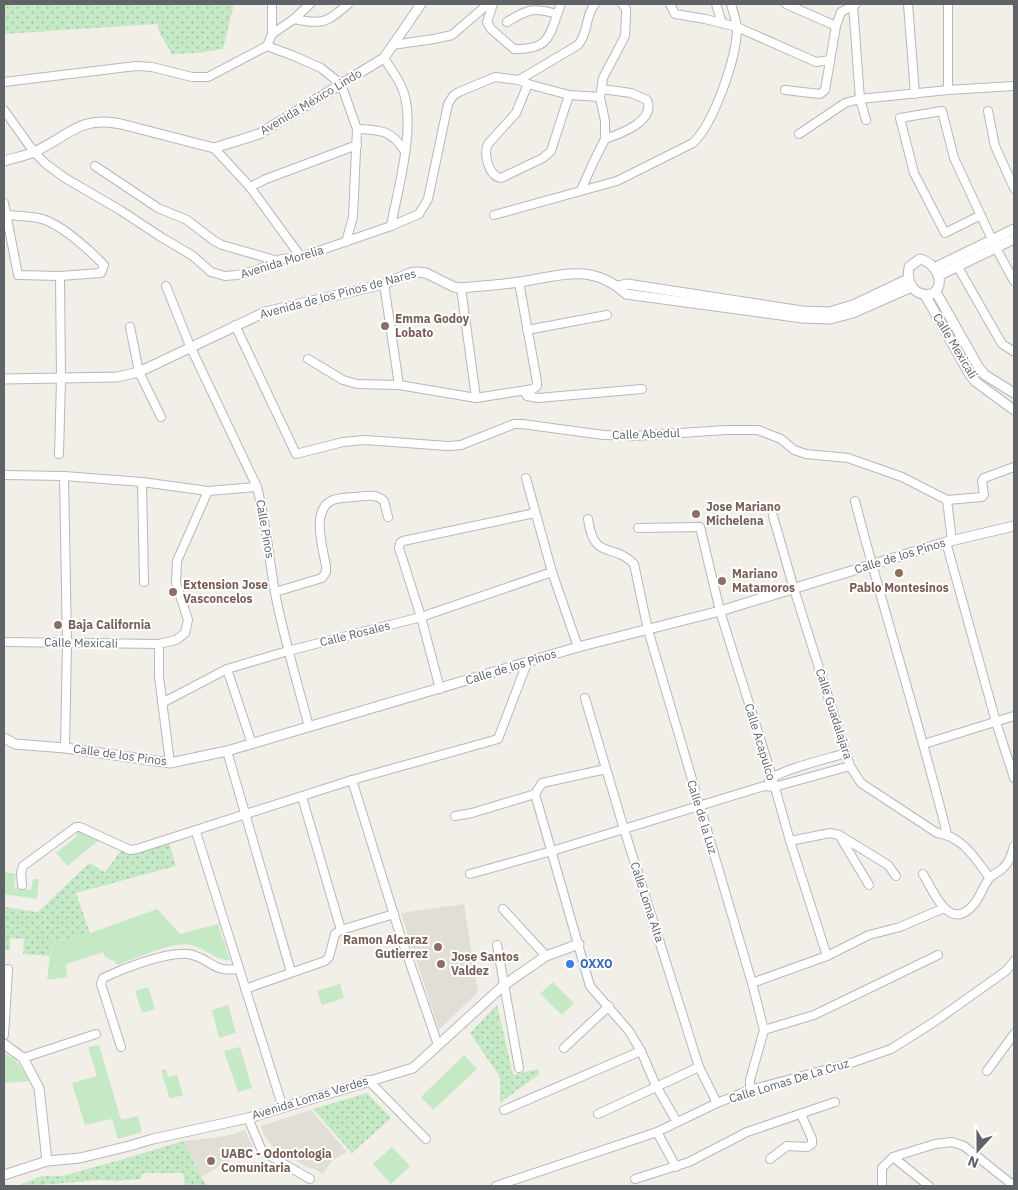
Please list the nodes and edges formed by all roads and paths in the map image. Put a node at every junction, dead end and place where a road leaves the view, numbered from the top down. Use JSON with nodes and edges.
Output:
{"nodes":[{"id":1,"x":272,"y":4,"type":"edge"},
{"id":2,"x":310,"y":4,"type":"edge"},
{"id":3,"x":348,"y":4,"type":"edge"},
{"id":4,"x":420,"y":4,"type":"edge"},
{"id":5,"x":488,"y":4,"type":"edge"},
{"id":6,"x":493,"y":4,"type":"edge"},
{"id":7,"x":561,"y":4,"type":"edge"},
{"id":8,"x":595,"y":4,"type":"edge"},
{"id":9,"x":622,"y":4,"type":"edge"},
{"id":10,"x":670,"y":4,"type":"edge"},
{"id":11,"x":716,"y":4,"type":"edge"},
{"id":12,"x":730,"y":4,"type":"edge"},
{"id":13,"x":786,"y":4,"type":"edge"},
{"id":14,"x":854,"y":4,"type":"edge"},
{"id":15,"x":908,"y":4,"type":"edge"},
{"id":16,"x":948,"y":4,"type":"edge"},
{"id":17,"x":557,"y":14,"type":"junction"},
{"id":18,"x":294,"y":19,"type":"junction"},
{"id":19,"x":507,"y":22,"type":"dead end"},
{"id":20,"x":722,"y":23,"type":"junction"},
{"id":21,"x":836,"y":26,"type":"junction"},
{"id":22,"x":737,"y":27,"type":"junction"},
{"id":23,"x":272,"y":34,"type":"junction"},
{"id":24,"x":392,"y":45,"type":"junction"},
{"id":25,"x":267,"y":46,"type":"junction"},
{"id":26,"x":384,"y":58,"type":"junction"},
{"id":27,"x":830,"y":60,"type":"junction"},
{"id":28,"x":519,"y":80,"type":"junction"},
{"id":29,"x":4,"y":82,"type":"edge"},
{"id":30,"x":341,"y":84,"type":"junction"},
{"id":31,"x":528,"y":84,"type":"junction"},
{"id":32,"x":1014,"y":86,"type":"edge"},
{"id":33,"x":785,"y":90,"type":"dead end"},
{"id":34,"x":948,"y":90,"type":"junction"},
{"id":35,"x":601,"y":93,"type":"junction"},
{"id":36,"x":915,"y":94,"type":"junction"},
{"id":37,"x":569,"y":95,"type":"junction"},
{"id":38,"x":860,"y":99,"type":"junction"},
{"id":39,"x":4,"y":110,"type":"edge"},
{"id":40,"x":988,"y":111,"type":"dead end"},
{"id":41,"x":866,"y":120,"type":"dead end"},
{"id":42,"x":357,"y":129,"type":"junction"},
{"id":43,"x":799,"y":134,"type":"dead end"},
{"id":44,"x":606,"y":139,"type":"junction"},
{"id":45,"x":357,"y":145,"type":"junction"},
{"id":46,"x":214,"y":148,"type":"junction"},
{"id":47,"x":34,"y":152,"type":"junction"},
{"id":48,"x":405,"y":152,"type":"junction"},
{"id":49,"x":4,"y":162,"type":"edge"},
{"id":50,"x":96,"y":166,"type":"dead end"},
{"id":51,"x":250,"y":187,"type":"junction"},
{"id":52,"x":1014,"y":188,"type":"edge"},
{"id":53,"x":581,"y":190,"type":"junction"},
{"id":54,"x":4,"y":203,"type":"edge"},
{"id":55,"x":6,"y":215,"type":"junction"},
{"id":56,"x":494,"y":215,"type":"dead end"},
{"id":57,"x":981,"y":216,"type":"junction"},
{"id":58,"x":391,"y":226,"type":"junction"},
{"id":59,"x":1014,"y":229,"type":"edge"},
{"id":60,"x":992,"y":239,"type":"junction"},
{"id":61,"x":1014,"y":239,"type":"edge"},
{"id":62,"x":346,"y":242,"type":"junction"},
{"id":63,"x":996,"y":248,"type":"junction"},
{"id":64,"x":301,"y":257,"type":"junction"},
{"id":65,"x":952,"y":258,"type":"junction"},
{"id":66,"x":278,"y":261,"type":"junction"},
{"id":67,"x":957,"y":267,"type":"junction"},
{"id":68,"x":936,"y":272,"type":"junction"},
{"id":69,"x":60,"y":276,"type":"junction"},
{"id":70,"x":1014,"y":281,"type":"edge"},
{"id":71,"x":519,"y":282,"type":"junction"},
{"id":72,"x":910,"y":283,"type":"junction"},
{"id":73,"x":384,"y":284,"type":"junction"},
{"id":74,"x":166,"y":286,"type":"dead end"},
{"id":75,"x":461,"y":288,"type":"junction"},
{"id":76,"x":936,"y":292,"type":"junction"},
{"id":77,"x":925,"y":295,"type":"junction"},
{"id":78,"x":607,"y":315,"type":"dead end"},
{"id":79,"x":235,"y":325,"type":"junction"},
{"id":80,"x":130,"y":327,"type":"dead end"},
{"id":81,"x":526,"y":330,"type":"junction"},
{"id":82,"x":190,"y":346,"type":"junction"},
{"id":83,"x":1013,"y":351,"type":"dead end"},
{"id":84,"x":308,"y":359,"type":"dead end"},
{"id":85,"x":139,"y":372,"type":"junction"},
{"id":86,"x":4,"y":379,"type":"edge"},
{"id":87,"x":61,"y":379,"type":"junction"},
{"id":88,"x":399,"y":386,"type":"junction"},
{"id":89,"x":642,"y":389,"type":"dead end"},
{"id":90,"x":524,"y":390,"type":"junction"},
{"id":91,"x":1014,"y":393,"type":"edge"},
{"id":92,"x":476,"y":398,"type":"junction"},
{"id":93,"x":1014,"y":410,"type":"edge"},
{"id":94,"x":161,"y":417,"type":"dead end"},
{"id":95,"x":59,"y":454,"type":"dead end"},
{"id":96,"x":1014,"y":466,"type":"edge"},
{"id":97,"x":4,"y":475,"type":"edge"},
{"id":98,"x":64,"y":476,"type":"junction"},
{"id":99,"x":526,"y":478,"type":"dead end"},
{"id":100,"x":142,"y":482,"type":"junction"},
{"id":101,"x":257,"y":487,"type":"junction"},
{"id":102,"x":208,"y":491,"type":"junction"},
{"id":103,"x":947,"y":500,"type":"junction"},
{"id":104,"x":855,"y":501,"type":"dead end"},
{"id":105,"x":535,"y":513,"type":"junction"},
{"id":106,"x":774,"y":516,"type":"dead end"},
{"id":107,"x":388,"y":518,"type":"dead end"},
{"id":108,"x":588,"y":519,"type":"dead end"},
{"id":109,"x":1014,"y":526,"type":"edge"},
{"id":110,"x":638,"y":528,"type":"dead end"},
{"id":111,"x":949,"y":541,"type":"junction"},
{"id":112,"x":872,"y":565,"type":"junction"},
{"id":113,"x":552,"y":572,"type":"junction"},
{"id":114,"x":144,"y":582,"type":"dead end"},
{"id":115,"x":794,"y":589,"type":"junction"},
{"id":116,"x":275,"y":592,"type":"junction"},
{"id":117,"x":720,"y":611,"type":"junction"},
{"id":118,"x":421,"y":617,"type":"junction"},
{"id":119,"x":648,"y":630,"type":"junction"},
{"id":120,"x":4,"y":642,"type":"edge"},
{"id":121,"x":67,"y":643,"type":"junction"},
{"id":122,"x":159,"y":644,"type":"junction"},
{"id":123,"x":578,"y":647,"type":"junction"},
{"id":124,"x":288,"y":651,"type":"junction"},
{"id":125,"x":527,"y":662,"type":"junction"},
{"id":126,"x":227,"y":669,"type":"junction"},
{"id":127,"x":440,"y":688,"type":"junction"},
{"id":128,"x":585,"y":698,"type":"dead end"},
{"id":129,"x":162,"y":703,"type":"junction"},
{"id":130,"x":1014,"y":716,"type":"edge"},
{"id":131,"x":996,"y":722,"type":"junction"},
{"id":132,"x":309,"y":727,"type":"junction"},
{"id":133,"x":4,"y":738,"type":"edge"},
{"id":134,"x":252,"y":744,"type":"junction"},
{"id":135,"x":924,"y":744,"type":"junction"},
{"id":136,"x":65,"y":748,"type":"junction"},
{"id":137,"x":227,"y":751,"type":"junction"},
{"id":138,"x":846,"y":753,"type":"junction"},
{"id":139,"x":170,"y":763,"type":"junction"},
{"id":140,"x":850,"y":766,"type":"junction"},
{"id":141,"x":606,"y":769,"type":"junction"},
{"id":142,"x":772,"y":777,"type":"junction"},
{"id":143,"x":1014,"y":778,"type":"edge"},
{"id":144,"x":352,"y":780,"type":"junction"},
{"id":145,"x":764,"y":786,"type":"junction"},
{"id":146,"x":774,"y":787,"type":"junction"},
{"id":147,"x":535,"y":794,"type":"junction"},
{"id":148,"x":302,"y":797,"type":"junction"},
{"id":149,"x":699,"y":806,"type":"junction"},
{"id":150,"x":247,"y":814,"type":"junction"},
{"id":151,"x":455,"y":816,"type":"dead end"},
{"id":152,"x":624,"y":829,"type":"junction"},
{"id":153,"x":196,"y":832,"type":"junction"},
{"id":154,"x":947,"y":834,"type":"junction"},
{"id":155,"x":839,"y":835,"type":"junction"},
{"id":156,"x":790,"y":842,"type":"junction"},
{"id":157,"x":1014,"y":846,"type":"edge"},
{"id":158,"x":552,"y":851,"type":"junction"},
{"id":159,"x":470,"y":874,"type":"dead end"},
{"id":160,"x":923,"y":874,"type":"dead end"},
{"id":161,"x":896,"y":876,"type":"dead end"},
{"id":162,"x":990,"y":878,"type":"junction"},
{"id":163,"x":22,"y":885,"type":"dead end"},
{"id":164,"x":869,"y":885,"type":"dead end"},
{"id":165,"x":944,"y":908,"type":"junction"},
{"id":166,"x":503,"y":909,"type":"dead end"},
{"id":167,"x":394,"y":914,"type":"junction"},
{"id":168,"x":341,"y":930,"type":"junction"},
{"id":169,"x":579,"y":944,"type":"junction"},
{"id":170,"x":497,"y":945,"type":"dead end"},
{"id":171,"x":938,"y":955,"type":"dead end"},
{"id":172,"x":546,"y":956,"type":"junction"},
{"id":173,"x":827,"y":956,"type":"junction"},
{"id":174,"x":1014,"y":961,"type":"edge"},
{"id":175,"x":238,"y":968,"type":"junction"},
{"id":176,"x":8,"y":969,"type":"dead end"},
{"id":177,"x":291,"y":972,"type":"junction"},
{"id":178,"x":752,"y":983,"type":"junction"},
{"id":179,"x":504,"y":985,"type":"junction"},
{"id":180,"x":245,"y":989,"type":"junction"},
{"id":181,"x":609,"y":1006,"type":"junction"},
{"id":182,"x":764,"y":1030,"type":"junction"},
{"id":183,"x":96,"y":1034,"type":"dead end"},
{"id":184,"x":1014,"y":1034,"type":"edge"},
{"id":185,"x":4,"y":1035,"type":"edge"},
{"id":186,"x":4,"y":1044,"type":"edge"},
{"id":187,"x":438,"y":1045,"type":"junction"},
{"id":188,"x":121,"y":1047,"type":"dead end"},
{"id":189,"x":564,"y":1048,"type":"dead end"},
{"id":190,"x":641,"y":1051,"type":"junction"},
{"id":191,"x":23,"y":1058,"type":"junction"},
{"id":192,"x":699,"y":1067,"type":"junction"},
{"id":193,"x":519,"y":1068,"type":"dead end"},
{"id":194,"x":987,"y":1071,"type":"dead end"},
{"id":195,"x":368,"y":1080,"type":"junction"},
{"id":196,"x":656,"y":1086,"type":"junction"},
{"id":197,"x":750,"y":1090,"type":"junction"},
{"id":198,"x":835,"y":1102,"type":"dead end"},
{"id":199,"x":717,"y":1103,"type":"junction"},
{"id":200,"x":283,"y":1108,"type":"junction"},
{"id":201,"x":504,"y":1110,"type":"dead end"},
{"id":202,"x":598,"y":1114,"type":"dead end"},
{"id":203,"x":801,"y":1114,"type":"junction"},
{"id":204,"x":248,"y":1118,"type":"junction"},
{"id":205,"x":677,"y":1122,"type":"junction"},
{"id":206,"x":657,"y":1132,"type":"junction"},
{"id":207,"x":426,"y":1139,"type":"dead end"},
{"id":208,"x":893,"y":1158,"type":"junction"},
{"id":209,"x":770,"y":1159,"type":"dead end"},
{"id":210,"x":47,"y":1161,"type":"junction"},
{"id":211,"x":676,"y":1167,"type":"junction"},
{"id":212,"x":4,"y":1175,"type":"edge"},
{"id":213,"x":310,"y":1179,"type":"dead end"},
{"id":214,"x":635,"y":1179,"type":"dead end"},
{"id":215,"x":496,"y":1186,"type":"edge"},
{"id":216,"x":882,"y":1186,"type":"edge"},
{"id":217,"x":929,"y":1186,"type":"edge"},
{"id":218,"x":1014,"y":1186,"type":"edge"}],
"edges":[{"from":1,"to":23,"type":"street"},
{"from":2,"to":18,"type":"street"},
{"from":3,"to":18,"type":"street"},
{"from":4,"to":24,"type":"street","name":"Avenida México Lindo"},
{"from":5,"to":24,"type":"street"},
{"from":6,"to":17,"type":"street"},
{"from":7,"to":17,"type":"street"},
{"from":8,"to":28,"type":"street"},
{"from":9,"to":35,"type":"street"},
{"from":10,"to":20,"type":"street"},
{"from":11,"to":20,"type":"street"},
{"from":12,"to":22,"type":"street"},
{"from":13,"to":21,"type":"street"},
{"from":14,"to":21,"type":"street"},
{"from":14,"to":38,"type":"street"},
{"from":15,"to":36,"type":"street"},
{"from":16,"to":34,"type":"street"},
{"from":17,"to":19,"type":"street"},
{"from":18,"to":23,"type":"street"},
{"from":20,"to":22,"type":"street"},
{"from":21,"to":27,"type":"street"},
{"from":22,"to":27,"type":"street"},
{"from":22,"to":53,"type":"street"},
{"from":23,"to":25,"type":"street"},
{"from":24,"to":26,"type":"street","name":"Avenida México Lindo"},
{"from":25,"to":29,"type":"street"},
{"from":25,"to":30,"type":"street"},
{"from":26,"to":30,"type":"street","name":"Avenida México Lindo"},
{"from":26,"to":48,"type":"street"},
{"from":27,"to":33,"type":"street"},
{"from":28,"to":31,"type":"street","name":"Avenida Morelia"},
{"from":28,"to":58,"type":"street","name":"Avenida Morelia"},
{"from":30,"to":42,"type":"street"},
{"from":30,"to":46,"type":"street","name":"Avenida México Lindo"},
{"from":31,"to":37,"type":"street","name":"Avenida Morelia"},
{"from":31,"to":37,"type":"street"},
{"from":32,"to":34,"type":"street"},
{"from":34,"to":36,"type":"street"},
{"from":35,"to":37,"type":"street","name":"Avenida Morelia"},
{"from":35,"to":44,"type":"street"},
{"from":35,"to":44,"type":"street","name":"Avenida Morelia"},
{"from":36,"to":38,"type":"street"},
{"from":38,"to":41,"type":"street"},
{"from":38,"to":43,"type":"street"},
{"from":39,"to":47,"type":"street","name":"Avenida Morelia"},
{"from":40,"to":52,"type":"street"},
{"from":42,"to":45,"type":"street"},
{"from":42,"to":48,"type":"street"},
{"from":44,"to":53,"type":"street"},
{"from":45,"to":51,"type":"street"},
{"from":45,"to":62,"type":"street"},
{"from":46,"to":47,"type":"street"},
{"from":46,"to":51,"type":"street"},
{"from":47,"to":49,"type":"street"},
{"from":47,"to":66,"type":"street","name":"Avenida Morelia"},
{"from":48,"to":58,"type":"street"},
{"from":50,"to":66,"type":"street"},
{"from":51,"to":64,"type":"street"},
{"from":53,"to":56,"type":"street"},
{"from":54,"to":55,"type":"street"},
{"from":55,"to":69,"type":"street"},
{"from":55,"to":69,"type":"street"},
{"from":57,"to":57,"type":"street"},
{"from":57,"to":60,"type":"street"},
{"from":58,"to":62,"type":"street","name":"Avenida Morelia"},
{"from":59,"to":60,"type":"street"},
{"from":60,"to":63,"type":"street"},
{"from":60,"to":65,"type":"street"},
{"from":61,"to":63,"type":"street"},
{"from":62,"to":64,"type":"street","name":"Avenida Morelia"},
{"from":63,"to":67,"type":"street"},
{"from":63,"to":70,"type":"street"},
{"from":64,"to":66,"type":"street","name":"Avenida Morelia"},
{"from":65,"to":67,"type":"street"},
{"from":65,"to":68,"type":"street"},
{"from":67,"to":68,"type":"street"},
{"from":67,"to":83,"type":"street"},
{"from":68,"to":72,"type":"street"},
{"from":68,"to":76,"type":"street"},
{"from":69,"to":87,"type":"street"},
{"from":71,"to":72,"type":"street","name":"Avenida de los Pinos de Nares"},
{"from":71,"to":75,"type":"street","name":"Avenida de los Pinos de Nares"},
{"from":71,"to":81,"type":"street"},
{"from":72,"to":77,"type":"street"},
{"from":73,"to":75,"type":"street","name":"Avenida de los Pinos de Nares"},
{"from":73,"to":79,"type":"street","name":"Avenida de los Pinos de Nares"},
{"from":73,"to":88,"type":"street"},
{"from":74,"to":82,"type":"street","name":"Calle Pinos"},
{"from":75,"to":92,"type":"street"},
{"from":76,"to":77,"type":"street"},
{"from":76,"to":91,"type":"street","name":"Calle Mexicali"},
{"from":77,"to":93,"type":"street","name":"Calle Mexicali"},
{"from":78,"to":81,"type":"street"},
{"from":79,"to":82,"type":"street","name":"Avenida de los Pinos de Nares"},
{"from":79,"to":103,"type":"street","name":"Calle Abedul"},
{"from":80,"to":85,"type":"street"},
{"from":81,"to":90,"type":"street"},
{"from":82,"to":85,"type":"street","name":"Avenida de los Pinos de Nares"},
{"from":82,"to":101,"type":"street","name":"Calle Pinos"},
{"from":84,"to":88,"type":"street"},
{"from":85,"to":87,"type":"street","name":"Avenida de los Pinos de Nares"},
{"from":85,"to":94,"type":"street"},
{"from":86,"to":87,"type":"street","name":"Avenida de los Pinos de Nares"},
{"from":87,"to":95,"type":"street"},
{"from":88,"to":92,"type":"street"},
{"from":89,"to":90,"type":"street"},
{"from":90,"to":92,"type":"street"},
{"from":96,"to":103,"type":"street"},
{"from":97,"to":98,"type":"street"},
{"from":98,"to":100,"type":"street"},
{"from":98,"to":121,"type":"street"},
{"from":99,"to":105,"type":"street"},
{"from":100,"to":102,"type":"street"},
{"from":100,"to":114,"type":"street"},
{"from":101,"to":102,"type":"street"},
{"from":101,"to":116,"type":"street","name":"Calle Pinos"},
{"from":102,"to":122,"type":"street"},
{"from":103,"to":111,"type":"street"},
{"from":104,"to":112,"type":"street"},
{"from":105,"to":113,"type":"street"},
{"from":105,"to":118,"type":"street"},
{"from":106,"to":115,"type":"street","name":"Calle Guadalajara"},
{"from":107,"to":116,"type":"street"},
{"from":108,"to":119,"type":"street","name":"Calle de la Luz"},
{"from":109,"to":111,"type":"street","name":"Calle de los Pinos"},
{"from":110,"to":117,"type":"street","name":"Calle Acapulco"},
{"from":111,"to":112,"type":"street","name":"Calle de los Pinos"},
{"from":111,"to":131,"type":"street"},
{"from":112,"to":115,"type":"street","name":"Calle de los Pinos"},
{"from":112,"to":135,"type":"street"},
{"from":113,"to":118,"type":"street","name":"Calle Rosales"},
{"from":113,"to":123,"type":"street"},
{"from":115,"to":117,"type":"street","name":"Calle de los Pinos"},
{"from":115,"to":138,"type":"street","name":"Calle Guadalajara"},
{"from":116,"to":124,"type":"street","name":"Calle Pinos"},
{"from":117,"to":119,"type":"street","name":"Calle de los Pinos"},
{"from":117,"to":142,"type":"street","name":"Calle Acapulco"},
{"from":118,"to":124,"type":"street","name":"Calle Rosales"},
{"from":118,"to":127,"type":"street"},
{"from":119,"to":123,"type":"street","name":"Calle de los Pinos"},
{"from":119,"to":149,"type":"street","name":"Calle de la Luz"},
{"from":120,"to":121,"type":"street","name":"Calle Mexicali"},
{"from":121,"to":122,"type":"street","name":"Calle Mexicali"},
{"from":121,"to":136,"type":"street"},
{"from":122,"to":129,"type":"street"},
{"from":123,"to":125,"type":"street","name":"Calle de los Pinos"},
{"from":124,"to":126,"type":"street","name":"Calle Rosales"},
{"from":124,"to":132,"type":"street","name":"Calle Pinos"},
{"from":125,"to":127,"type":"street","name":"Calle de los Pinos"},
{"from":125,"to":144,"type":"street"},
{"from":126,"to":129,"type":"street","name":"Calle Rosales"},
{"from":126,"to":134,"type":"street"},
{"from":127,"to":132,"type":"street","name":"Calle de los Pinos"},
{"from":128,"to":141,"type":"street","name":"Calle Loma Alta"},
{"from":129,"to":139,"type":"street"},
{"from":130,"to":131,"type":"street"},
{"from":131,"to":135,"type":"street"},
{"from":131,"to":143,"type":"street"},
{"from":132,"to":134,"type":"street","name":"Calle de los Pinos"},
{"from":133,"to":136,"type":"street","name":"Calle de los Pinos"},
{"from":134,"to":137,"type":"street","name":"Calle de los Pinos"},
{"from":135,"to":154,"type":"street"},
{"from":136,"to":139,"type":"street","name":"Calle de los Pinos"},
{"from":137,"to":139,"type":"street","name":"Calle de los Pinos"},
{"from":137,"to":150,"type":"street"},
{"from":138,"to":140,"type":"street","name":"Calle Guadalajara"},
{"from":138,"to":142,"type":"street"},
{"from":140,"to":146,"type":"street"},
{"from":140,"to":154,"type":"street","name":"Calle Guadalajara"},
{"from":141,"to":147,"type":"street"},
{"from":141,"to":152,"type":"street","name":"Calle Loma Alta"},
{"from":142,"to":145,"type":"street"},
{"from":142,"to":146,"type":"street","name":"Calle Acapulco"},
{"from":144,"to":148,"type":"street"},
{"from":144,"to":167,"type":"street"},
{"from":145,"to":146,"type":"street"},
{"from":145,"to":149,"type":"street"},
{"from":146,"to":156,"type":"street","name":"Calle Acapulco"},
{"from":147,"to":151,"type":"street"},
{"from":147,"to":158,"type":"street"},
{"from":148,"to":150,"type":"street"},
{"from":148,"to":168,"type":"street"},
{"from":149,"to":152,"type":"street"},
{"from":149,"to":178,"type":"street","name":"Calle de la Luz"},
{"from":150,"to":153,"type":"street"},
{"from":150,"to":177,"type":"street"},
{"from":152,"to":158,"type":"street"},
{"from":152,"to":192,"type":"street","name":"Calle Loma Alta"},
{"from":153,"to":163,"type":"street"},
{"from":153,"to":175,"type":"street"},
{"from":154,"to":162,"type":"street","name":"Calle Guadalajara"},
{"from":155,"to":156,"type":"street"},
{"from":155,"to":161,"type":"street"},
{"from":155,"to":164,"type":"street"},
{"from":156,"to":173,"type":"street","name":"Calle Acapulco"},
{"from":157,"to":162,"type":"street"},
{"from":158,"to":159,"type":"street"},
{"from":158,"to":169,"type":"street"},
{"from":160,"to":165,"type":"street"},
{"from":162,"to":165,"type":"street"},
{"from":165,"to":173,"type":"street"},
{"from":166,"to":172,"type":"street"},
{"from":167,"to":168,"type":"street"},
{"from":167,"to":187,"type":"street"},
{"from":168,"to":177,"type":"street"},
{"from":169,"to":172,"type":"street","name":"Avenida Lomas Verdes"},
{"from":169,"to":181,"type":"street"},
{"from":170,"to":179,"type":"street"},
{"from":171,"to":182,"type":"street"},
{"from":172,"to":179,"type":"street","name":"Avenida Lomas Verdes"},
{"from":173,"to":178,"type":"street"},
{"from":174,"to":197,"type":"street","name":"Calle Lomas De La Cruz"},
{"from":175,"to":180,"type":"street"},
{"from":175,"to":188,"type":"street"},
{"from":176,"to":185,"type":"street"},
{"from":177,"to":180,"type":"street"},
{"from":178,"to":182,"type":"street","name":"Calle de la Luz"},
{"from":179,"to":187,"type":"street","name":"Avenida Lomas Verdes"},
{"from":179,"to":193,"type":"street"},
{"from":180,"to":200,"type":"street"},
{"from":181,"to":189,"type":"street"},
{"from":181,"to":190,"type":"street"},
{"from":182,"to":197,"type":"street","name":"Calle de la Luz"},
{"from":183,"to":191,"type":"street"},
{"from":184,"to":194,"type":"street"},
{"from":186,"to":191,"type":"street"},
{"from":187,"to":195,"type":"street","name":"Avenida Lomas Verdes"},
{"from":190,"to":196,"type":"street"},
{"from":190,"to":201,"type":"street"},
{"from":191,"to":210,"type":"street"},
{"from":192,"to":196,"type":"street"},
{"from":192,"to":199,"type":"street","name":"Calle Loma Alta"},
{"from":195,"to":200,"type":"street","name":"Avenida Lomas Verdes"},
{"from":195,"to":207,"type":"street"},
{"from":196,"to":202,"type":"street"},
{"from":196,"to":205,"type":"street"},
{"from":197,"to":199,"type":"street","name":"Calle Lomas De La Cruz"},
{"from":198,"to":203,"type":"street"},
{"from":199,"to":205,"type":"street","name":"Calle Lomas De La Cruz"},
{"from":200,"to":204,"type":"street","name":"Avenida Lomas Verdes"},
{"from":203,"to":209,"type":"street"},
{"from":203,"to":211,"type":"street"},
{"from":204,"to":210,"type":"street","name":"Avenida Lomas Verdes"},
{"from":204,"to":213,"type":"street"},
{"from":205,"to":206,"type":"street","name":"Calle Lomas De La Cruz"},
{"from":206,"to":211,"type":"street"},
{"from":206,"to":215,"type":"street","name":"Calle Lomas De La Cruz"},
{"from":208,"to":216,"type":"street"},
{"from":208,"to":217,"type":"street"},
{"from":208,"to":218,"type":"street"},
{"from":210,"to":212,"type":"street","name":"Avenida Lomas Verdes"},
{"from":211,"to":214,"type":"street"}]}
